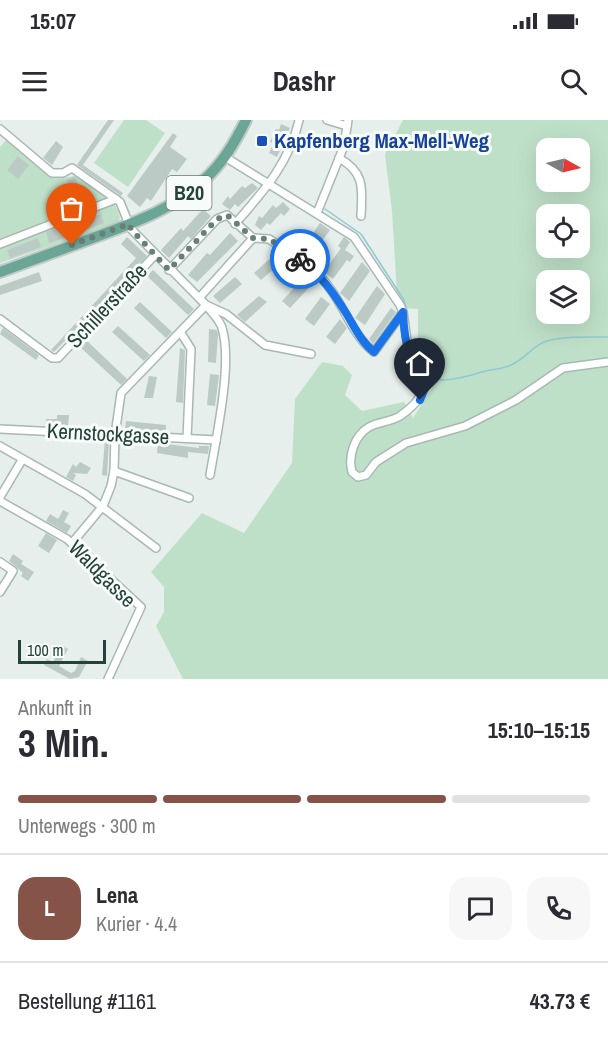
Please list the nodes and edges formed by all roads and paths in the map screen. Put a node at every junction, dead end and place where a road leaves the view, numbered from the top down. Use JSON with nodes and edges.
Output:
{"nodes":[{"id":1,"x":246,"y":120,"type":"edge"},
{"id":2,"x":299,"y":120,"type":"edge"},
{"id":3,"x":327,"y":120,"type":"edge"},
{"id":4,"x":348,"y":123,"type":"edge"},
{"id":5,"x":0,"y":129,"type":"edge"},
{"id":6,"x":225,"y":157,"type":"junction"},
{"id":7,"x":339,"y":158,"type":"junction"},
{"id":8,"x":270,"y":185,"type":"junction"},
{"id":9,"x":116,"y":199,"type":"junction"},
{"id":10,"x":317,"y":213,"type":"junction"},
{"id":11,"x":361,"y":216,"type":"dead end"},
{"id":12,"x":129,"y":224,"type":"junction"},
{"id":13,"x":236,"y":224,"type":"junction"},
{"id":14,"x":253,"y":238,"type":"junction"},
{"id":15,"x":0,"y":244,"type":"edge"},
{"id":16,"x":155,"y":255,"type":"junction"},
{"id":17,"x":169,"y":270,"type":"junction"},
{"id":18,"x":0,"y":272,"type":"edge"},
{"id":19,"x":198,"y":298,"type":"junction"},
{"id":20,"x":206,"y":305,"type":"junction"},
{"id":21,"x":403,"y":312,"type":"junction"},
{"id":22,"x":0,"y":321,"type":"edge"},
{"id":23,"x":181,"y":333,"type":"junction"},
{"id":24,"x":311,"y":354,"type":"dead end"},
{"id":25,"x":608,"y":362,"type":"edge"},
{"id":26,"x":0,"y":429,"type":"edge"},
{"id":27,"x":115,"y":435,"type":"junction"},
{"id":28,"x":187,"y":438,"type":"junction"},
{"id":29,"x":216,"y":440,"type":"junction"},
{"id":30,"x":0,"y":446,"type":"edge"},
{"id":31,"x":22,"y":460,"type":"junction"},
{"id":32,"x":114,"y":471,"type":"junction"},
{"id":33,"x":210,"y":475,"type":"dead end"},
{"id":34,"x":189,"y":498,"type":"dead end"},
{"id":35,"x":0,"y":499,"type":"edge"},
{"id":36,"x":103,"y":506,"type":"junction"},
{"id":37,"x":72,"y":543,"type":"junction"},
{"id":38,"x":156,"y":548,"type":"dead end"},
{"id":39,"x":0,"y":562,"type":"edge"},
{"id":40,"x":0,"y":592,"type":"edge"},
{"id":41,"x":108,"y":679,"type":"edge"}],
"edges":[{"from":1,"to":6,"type":"main road","number":"B20"},
{"from":2,"to":8,"type":"street"},
{"from":3,"to":4,"type":"street"},
{"from":4,"to":7,"type":"street"},
{"from":5,"to":9,"type":"street"},
{"from":6,"to":8,"type":"street"},
{"from":6,"to":12,"type":"main road","number":"B20"},
{"from":7,"to":10,"type":"street"},
{"from":7,"to":11,"type":"street"},
{"from":8,"to":10,"type":"street"},
{"from":8,"to":13,"type":"street"},
{"from":9,"to":12,"type":"street"},
{"from":9,"to":15,"type":"street"},
{"from":10,"to":21,"type":"street"},
{"from":12,"to":16,"type":"street"},
{"from":12,"to":18,"type":"main road","number":"B20"},
{"from":13,"to":14,"type":"street"},
{"from":13,"to":17,"type":"street"},
{"from":14,"to":19,"type":"street"},
{"from":14,"to":21,"type":"street"},
{"from":16,"to":17,"type":"street"},
{"from":16,"to":22,"type":"street","name":"Schillerstraße"},
{"from":17,"to":19,"type":"street"},
{"from":19,"to":20,"type":"street"},
{"from":20,"to":23,"type":"street"},
{"from":20,"to":24,"type":"street"},
{"from":20,"to":29,"type":"street"},
{"from":21,"to":25,"type":"street"},
{"from":23,"to":27,"type":"street"},
{"from":23,"to":28,"type":"street"},
{"from":26,"to":27,"type":"street","name":"Kernstockgasse"},
{"from":27,"to":28,"type":"street","name":"Kernstockgasse"},
{"from":27,"to":32,"type":"street"},
{"from":28,"to":29,"type":"street","name":"Kernstockgasse"},
{"from":29,"to":33,"type":"street"},
{"from":30,"to":31,"type":"street"},
{"from":31,"to":35,"type":"street"},
{"from":31,"to":36,"type":"street"},
{"from":32,"to":34,"type":"street"},
{"from":32,"to":36,"type":"street"},
{"from":35,"to":37,"type":"street","name":"Waldgasse"},
{"from":36,"to":37,"type":"street"},
{"from":36,"to":38,"type":"street"},
{"from":37,"to":41,"type":"street","name":"Waldgasse"},
{"from":39,"to":40,"type":"street"}]}
